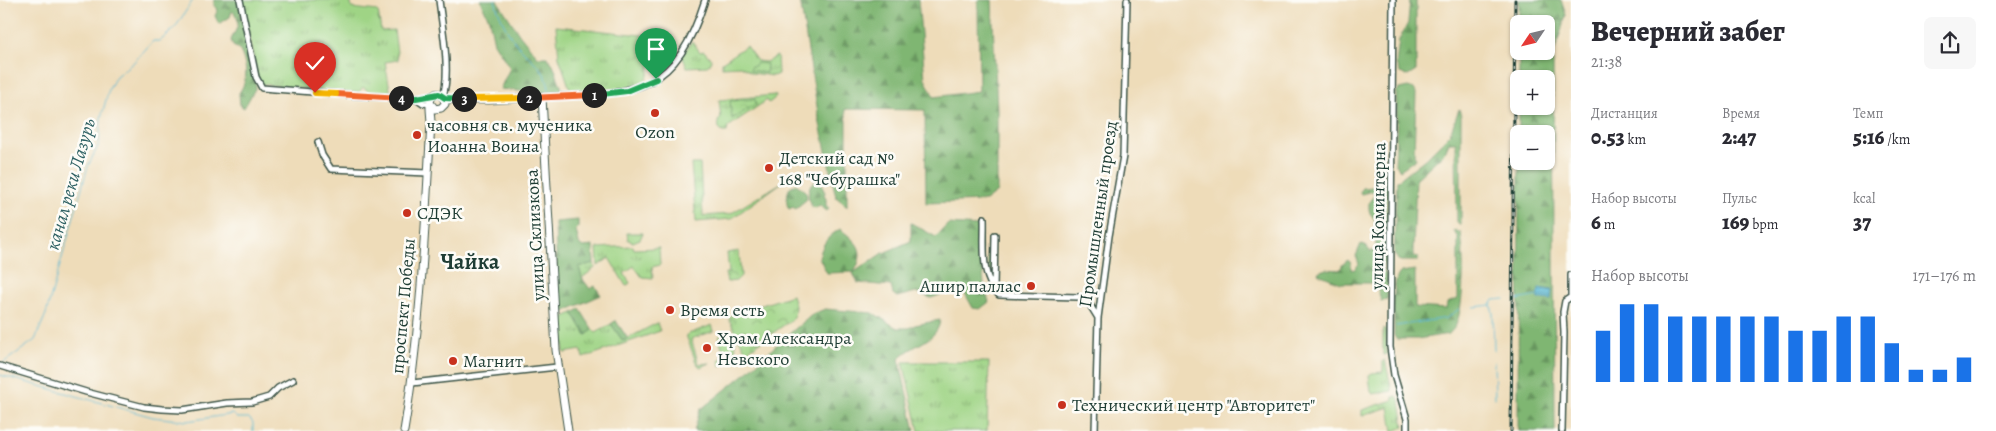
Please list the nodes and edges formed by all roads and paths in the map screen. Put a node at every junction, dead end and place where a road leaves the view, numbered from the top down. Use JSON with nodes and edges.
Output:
{"nodes":[{"id":1,"x":240,"y":0,"type":"edge"},
{"id":2,"x":439,"y":0,"type":"edge"},
{"id":3,"x":705,"y":0,"type":"edge"},
{"id":4,"x":1127,"y":0,"type":"edge"},
{"id":5,"x":1393,"y":0,"type":"edge"},
{"id":6,"x":435,"y":94,"type":"junction"},
{"id":7,"x":444,"y":97,"type":"junction"},
{"id":8,"x":542,"y":97,"type":"junction"},
{"id":9,"x":416,"y":98,"type":"junction"},
{"id":10,"x":460,"y":99,"type":"junction"},
{"id":11,"x":431,"y":104,"type":"junction"},
{"id":12,"x":442,"y":108,"type":"junction"},
{"id":13,"x":431,"y":123,"type":"junction"},
{"id":14,"x":318,"y":142,"type":"dead end"},
{"id":15,"x":428,"y":173,"type":"junction"},
{"id":16,"x":984,"y":218,"type":"dead end"},
{"id":17,"x":995,"y":235,"type":"dead end"},
{"id":18,"x":1571,"y":275,"type":"edge"},
{"id":19,"x":994,"y":290,"type":"junction"},
{"id":20,"x":1571,"y":297,"type":"edge"},
{"id":21,"x":1098,"y":318,"type":"junction"},
{"id":22,"x":0,"y":366,"type":"edge"},
{"id":23,"x":557,"y":367,"type":"junction"},
{"id":24,"x":293,"y":380,"type":"dead end"},
{"id":25,"x":412,"y":383,"type":"junction"},
{"id":26,"x":404,"y":431,"type":"edge"},
{"id":27,"x":568,"y":431,"type":"edge"},
{"id":28,"x":1095,"y":431,"type":"edge"},
{"id":29,"x":1408,"y":431,"type":"edge"},
{"id":30,"x":1562,"y":431,"type":"edge"}],
"edges":[{"from":1,"to":9,"type":"street"},
{"from":2,"to":7,"type":"street"},
{"from":3,"to":8,"type":"street"},
{"from":4,"to":21,"type":"street","name":"Промышленный проезд"},
{"from":5,"to":29,"type":"street","name":"улица Коминтерна"},
{"from":6,"to":7,"type":"street"},
{"from":6,"to":9,"type":"street"},
{"from":6,"to":11,"type":"street","name":"проспект Победы"},
{"from":7,"to":10,"type":"street"},
{"from":7,"to":12,"type":"street"},
{"from":8,"to":10,"type":"street"},
{"from":8,"to":23,"type":"street","name":"улица Склизкова"},
{"from":9,"to":11,"type":"street"},
{"from":10,"to":12,"type":"street"},
{"from":11,"to":12,"type":"street"},
{"from":11,"to":13,"type":"street","name":"проспект Победы"},
{"from":12,"to":13,"type":"street"},
{"from":13,"to":15,"type":"street","name":"проспект Победы"},
{"from":14,"to":15,"type":"street"},
{"from":15,"to":25,"type":"street","name":"проспект Победы"},
{"from":16,"to":19,"type":"street"},
{"from":17,"to":19,"type":"street"},
{"from":18,"to":20,"type":"street"},
{"from":19,"to":21,"type":"street"},
{"from":20,"to":30,"type":"street"},
{"from":21,"to":28,"type":"street","name":"Промышленный проезд"},
{"from":22,"to":24,"type":"street"},
{"from":23,"to":25,"type":"street"},
{"from":23,"to":27,"type":"street","name":"улица Склизкова"},
{"from":25,"to":26,"type":"street","name":"проспект Победы"}]}
